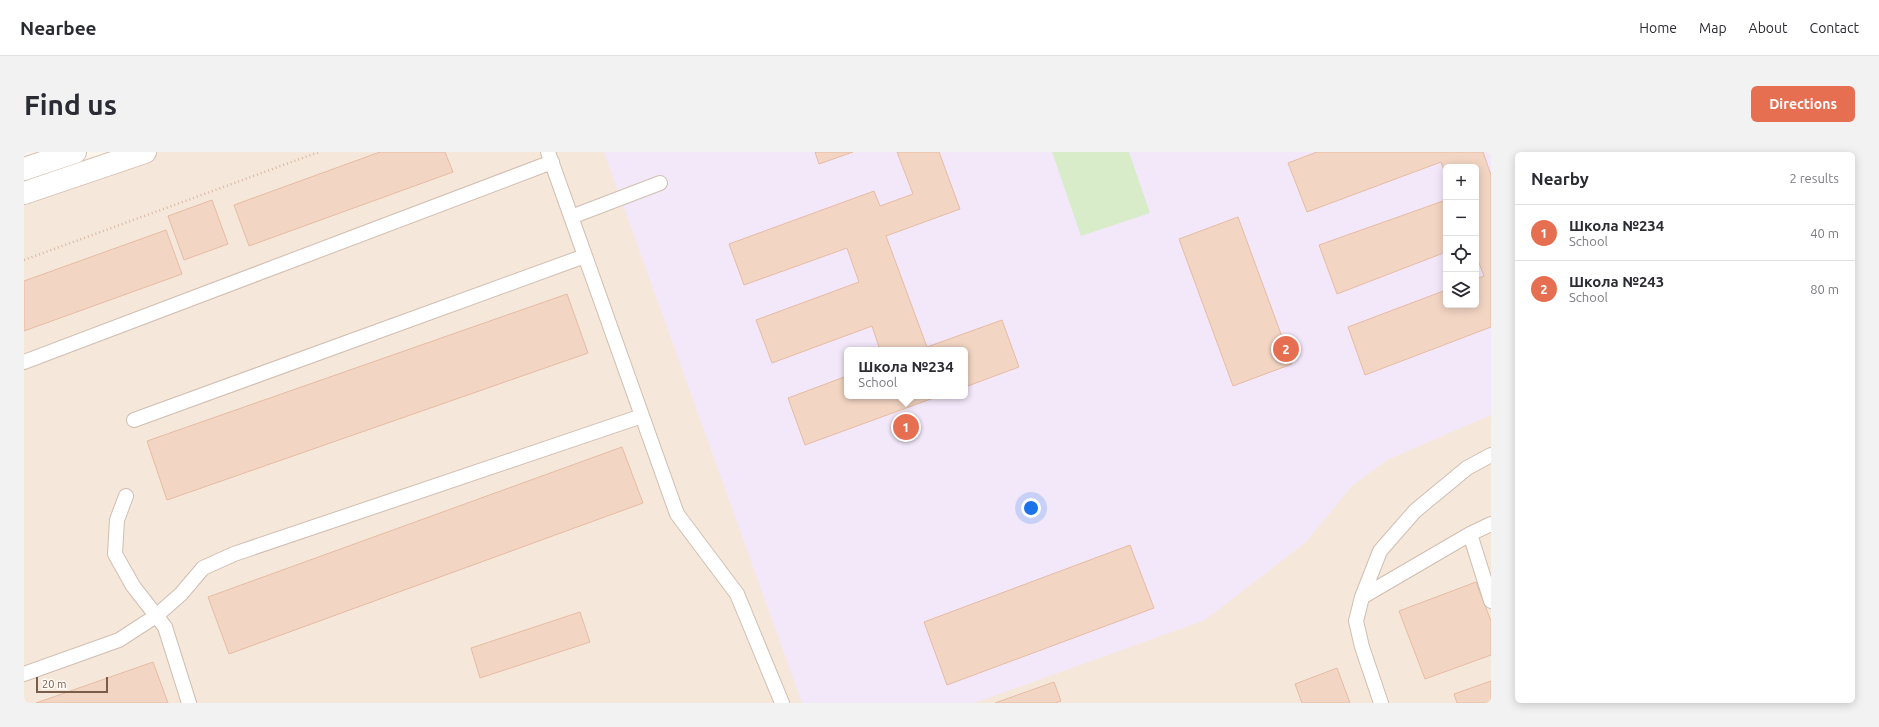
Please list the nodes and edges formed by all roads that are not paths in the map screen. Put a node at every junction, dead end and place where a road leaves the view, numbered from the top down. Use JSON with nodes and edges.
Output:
{"nodes":[{"id":1,"x":75,"y":152,"type":"edge"},
{"id":2,"x":145,"y":152,"type":"edge"},
{"id":3,"x":550,"y":157,"type":"edge"},
{"id":4,"x":24,"y":169,"type":"edge"},
{"id":5,"x":660,"y":183,"type":"dead end"},
{"id":6,"x":24,"y":193,"type":"edge"},
{"id":7,"x":571,"y":217,"type":"junction"},
{"id":8,"x":585,"y":256,"type":"junction"},
{"id":9,"x":24,"y":362,"type":"edge"},
{"id":10,"x":642,"y":416,"type":"junction"},
{"id":11,"x":134,"y":420,"type":"dead end"},
{"id":12,"x":1491,"y":454,"type":"edge"},
{"id":13,"x":126,"y":496,"type":"dead end"},
{"id":14,"x":1491,"y":524,"type":"edge"},
{"id":15,"x":1470,"y":534,"type":"junction"},
{"id":16,"x":1362,"y":597,"type":"junction"},
{"id":17,"x":1491,"y":601,"type":"edge"},
{"id":18,"x":156,"y":616,"type":"junction"},
{"id":19,"x":24,"y":674,"type":"edge"},
{"id":20,"x":189,"y":703,"type":"edge"},
{"id":21,"x":782,"y":703,"type":"edge"},
{"id":22,"x":1381,"y":703,"type":"edge"}],
"edges":[{"from":1,"to":4,"type":"main road"},
{"from":2,"to":6,"type":"main road"},
{"from":3,"to":7,"type":"lane"},
{"from":3,"to":9,"type":"lane"},
{"from":5,"to":7,"type":"lane"},
{"from":7,"to":8,"type":"lane"},
{"from":8,"to":10,"type":"lane"},
{"from":8,"to":11,"type":"lane"},
{"from":10,"to":18,"type":"lane"},
{"from":10,"to":21,"type":"lane"},
{"from":12,"to":16,"type":"lane"},
{"from":13,"to":18,"type":"lane"},
{"from":14,"to":15,"type":"lane"},
{"from":15,"to":16,"type":"lane"},
{"from":15,"to":17,"type":"lane"},
{"from":16,"to":22,"type":"lane"},
{"from":18,"to":19,"type":"lane"},
{"from":18,"to":20,"type":"lane"}]}
